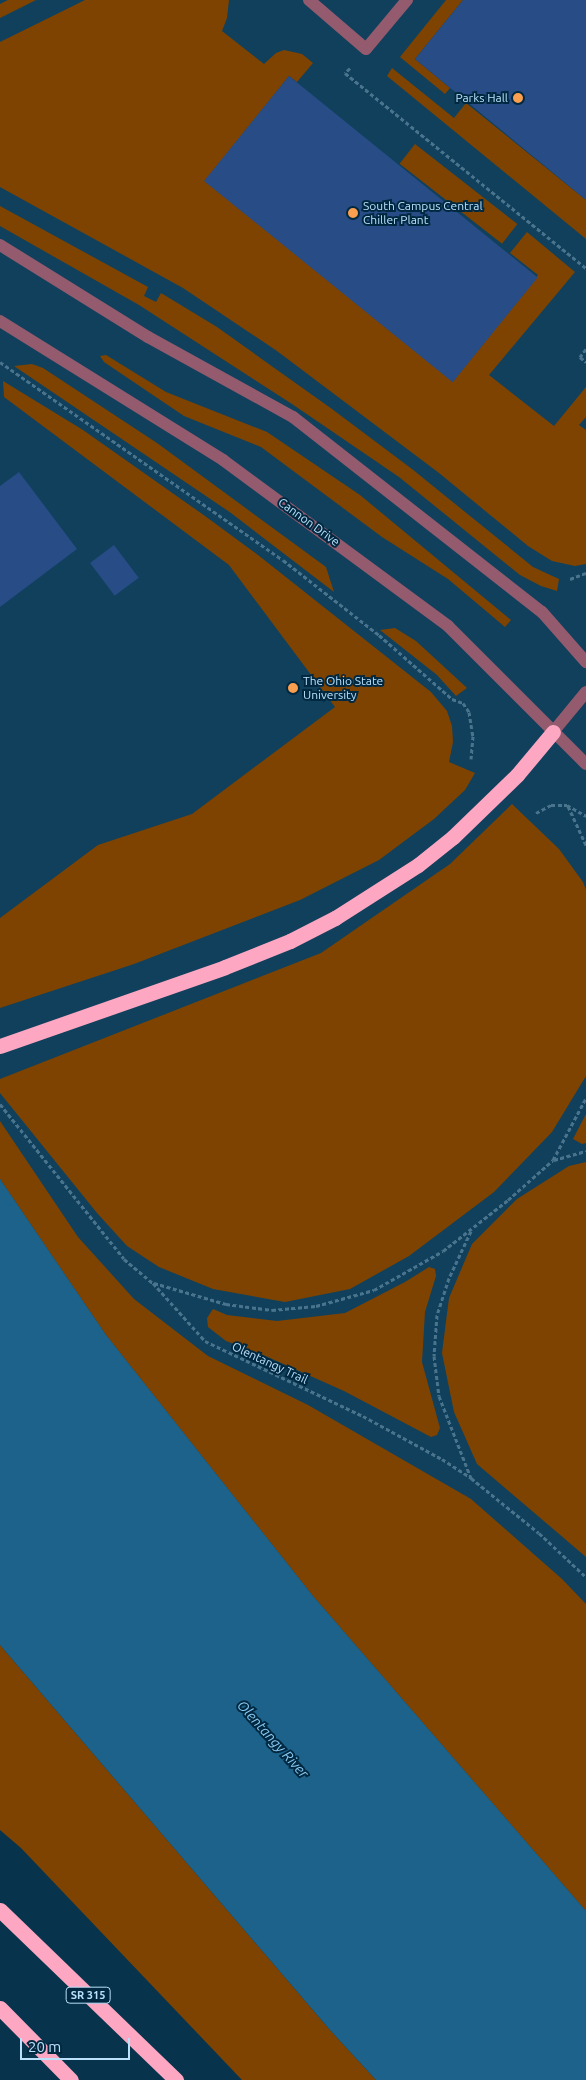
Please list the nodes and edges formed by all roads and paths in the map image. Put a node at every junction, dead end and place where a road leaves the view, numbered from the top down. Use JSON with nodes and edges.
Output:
{"nodes":[{"id":1,"x":310,"y":0,"type":"edge"},
{"id":2,"x":407,"y":0,"type":"edge"},
{"id":3,"x":366,"y":49,"type":"junction"},
{"id":4,"x":0,"y":245,"type":"edge"},
{"id":5,"x":586,"y":268,"type":"edge"},
{"id":6,"x":0,"y":320,"type":"edge"},
{"id":7,"x":586,"y":349,"type":"edge"},
{"id":8,"x":0,"y":362,"type":"edge"},
{"id":9,"x":586,"y":362,"type":"edge"},
{"id":10,"x":586,"y":573,"type":"edge"},
{"id":11,"x":570,"y":579,"type":"dead end"},
{"id":12,"x":586,"y":662,"type":"edge"},
{"id":13,"x":586,"y":692,"type":"edge"},
{"id":14,"x":553,"y":732,"type":"junction"},
{"id":15,"x":471,"y":758,"type":"dead end"},
{"id":16,"x":586,"y":764,"type":"edge"},
{"id":17,"x":568,"y":805,"type":"junction"},
{"id":18,"x":536,"y":813,"type":"dead end"},
{"id":19,"x":586,"y":816,"type":"edge"},
{"id":20,"x":586,"y":845,"type":"edge"},
{"id":21,"x":0,"y":1046,"type":"edge"},
{"id":22,"x":586,"y":1098,"type":"edge"},
{"id":23,"x":0,"y":1104,"type":"edge"},
{"id":24,"x":586,"y":1151,"type":"edge"},
{"id":25,"x":553,"y":1160,"type":"junction"},
{"id":26,"x":472,"y":1230,"type":"junction"},
{"id":27,"x":153,"y":1283,"type":"junction"},
{"id":28,"x":471,"y":1478,"type":"junction"},
{"id":29,"x":586,"y":1577,"type":"edge"},
{"id":30,"x":0,"y":1910,"type":"edge"},
{"id":31,"x":0,"y":2008,"type":"edge"},
{"id":32,"x":71,"y":2080,"type":"edge"},
{"id":33,"x":176,"y":2080,"type":"edge"}],
"edges":[{"from":1,"to":3,"type":"street"},
{"from":2,"to":3,"type":"street"},
{"from":3,"to":5,"type":"path"},
{"from":4,"to":12,"type":"street"},
{"from":6,"to":14,"type":"street","name":"Cannon Drive"},
{"from":7,"to":9,"type":"path"},
{"from":8,"to":15,"type":"path"},
{"from":10,"to":11,"type":"path"},
{"from":13,"to":14,"type":"street"},
{"from":14,"to":16,"type":"street","name":"Cannon Drive"},
{"from":14,"to":21,"type":"highway"},
{"from":17,"to":18,"type":"path"},
{"from":17,"to":19,"type":"path"},
{"from":17,"to":20,"type":"path"},
{"from":22,"to":25,"type":"path"},
{"from":23,"to":27,"type":"path","name":"Olentangy Trail"},
{"from":24,"to":25,"type":"path"},
{"from":25,"to":26,"type":"path"},
{"from":26,"to":27,"type":"path"},
{"from":26,"to":28,"type":"path"},
{"from":27,"to":28,"type":"path","name":"Olentangy Trail"},
{"from":28,"to":29,"type":"path","name":"Olentangy Trail"},
{"from":30,"to":33,"type":"highway","number":"SR 315"},
{"from":31,"to":32,"type":"highway"}]}
